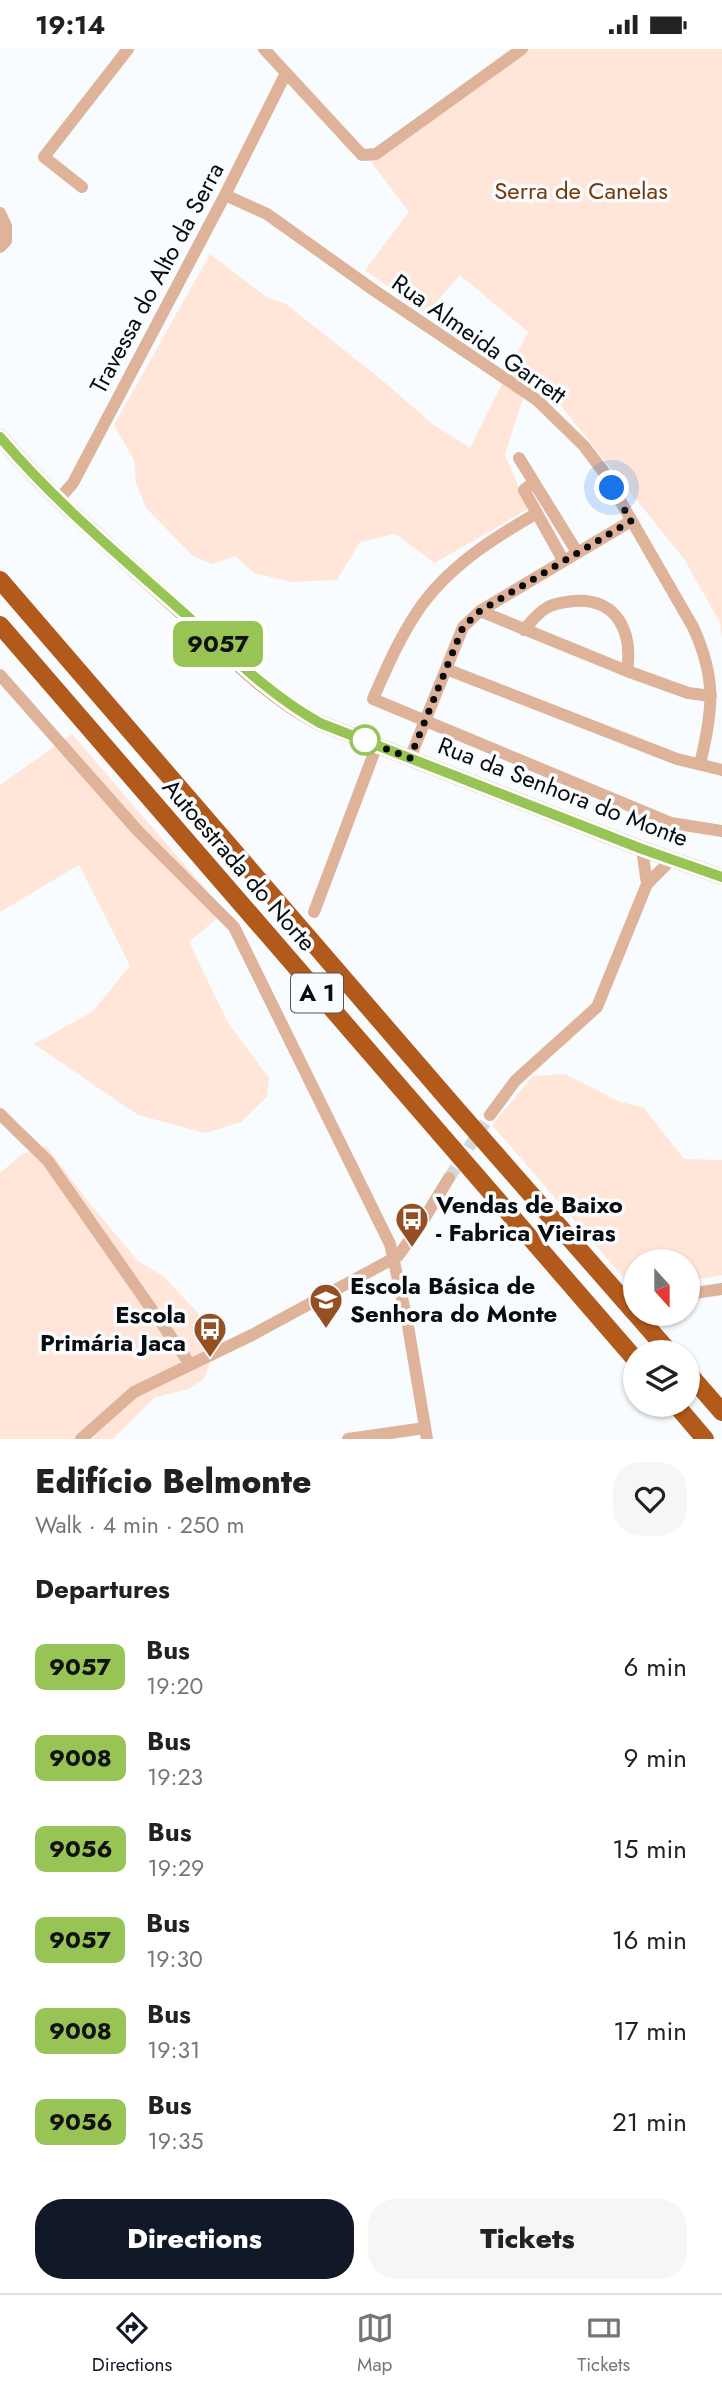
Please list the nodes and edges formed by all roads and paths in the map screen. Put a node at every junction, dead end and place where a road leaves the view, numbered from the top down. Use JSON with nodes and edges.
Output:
{"nodes":[{"id":1,"x":264,"y":49,"type":"edge"},
{"id":2,"x":522,"y":49,"type":"edge"},
{"id":3,"x":121,"y":52,"type":"edge"},
{"id":4,"x":286,"y":73,"type":"junction"},
{"id":5,"x":82,"y":187,"type":"dead end"},
{"id":6,"x":225,"y":195,"type":"junction"},
{"id":7,"x":0,"y":213,"type":"edge"},
{"id":8,"x":0,"y":247,"type":"edge"},
{"id":9,"x":0,"y":437,"type":"edge"},
{"id":10,"x":519,"y":458,"type":"dead end"},
{"id":11,"x":534,"y":482,"type":"junction"},
{"id":12,"x":59,"y":499,"type":"junction"},
{"id":13,"x":537,"y":513,"type":"junction"},
{"id":14,"x":631,"y":521,"type":"junction"},
{"id":15,"x":577,"y":552,"type":"junction"},
{"id":16,"x":563,"y":560,"type":"junction"},
{"id":17,"x":0,"y":580,"type":"edge"},
{"id":18,"x":480,"y":611,"type":"junction"},
{"id":19,"x":0,"y":625,"type":"edge"},
{"id":20,"x":524,"y":630,"type":"junction"},
{"id":21,"x":446,"y":669,"type":"junction"},
{"id":22,"x":628,"y":671,"type":"junction"},
{"id":23,"x":0,"y":675,"type":"edge"},
{"id":24,"x":710,"y":696,"type":"junction"},
{"id":25,"x":717,"y":711,"type":"edge"},
{"id":26,"x":425,"y":722,"type":"junction"},
{"id":27,"x":377,"y":745,"type":"junction"},
{"id":28,"x":410,"y":758,"type":"junction"},
{"id":29,"x":700,"y":764,"type":"junction"},
{"id":30,"x":722,"y":769,"type":"edge"},
{"id":31,"x":722,"y":831,"type":"edge"},
{"id":32,"x":642,"y":849,"type":"junction"},
{"id":33,"x":672,"y":859,"type":"junction"},
{"id":34,"x":722,"y":877,"type":"edge"},
{"id":35,"x":647,"y":884,"type":"junction"},
{"id":36,"x":314,"y":912,"type":"dead end"},
{"id":37,"x":0,"y":1114,"type":"edge"},
{"id":38,"x":490,"y":1115,"type":"tunnel mouth"},
{"id":39,"x":449,"y":1178,"type":"tunnel mouth"},
{"id":40,"x":394,"y":1259,"type":"junction"},
{"id":41,"x":722,"y":1289,"type":"edge"},
{"id":42,"x":700,"y":1292,"type":"edge"},
{"id":43,"x":623,"y":1299,"type":"edge"},
{"id":44,"x":623,"y":1345,"type":"edge"},
{"id":45,"x":190,"y":1364,"type":"junction"},
{"id":46,"x":700,"y":1387,"type":"edge"},
{"id":47,"x":722,"y":1412,"type":"edge"},
{"id":48,"x":686,"y":1417,"type":"edge"},
{"id":49,"x":426,"y":1434,"type":"edge"},
{"id":50,"x":81,"y":1439,"type":"edge"},
{"id":51,"x":348,"y":1439,"type":"edge"},
{"id":52,"x":705,"y":1439,"type":"edge"}],
"edges":[{"from":1,"to":4,"type":"street"},
{"from":2,"to":4,"type":"street"},
{"from":3,"to":5,"type":"street"},
{"from":4,"to":6,"type":"street","name":"Travessa do Alto da Serra"},
{"from":6,"to":12,"type":"street","name":"Travessa do Alto da Serra"},
{"from":6,"to":14,"type":"street","name":"Rua Almeida Garrett"},
{"from":7,"to":8,"type":"street"},
{"from":9,"to":12,"type":"main road","name":"Rua da Senhora do Monte"},
{"from":10,"to":11,"type":"street"},
{"from":11,"to":13,"type":"street"},
{"from":11,"to":15,"type":"street"},
{"from":12,"to":27,"type":"main road","name":"Rua da Senhora do Monte"},
{"from":13,"to":16,"type":"street"},
{"from":13,"to":26,"type":"street"},
{"from":14,"to":15,"type":"street"},
{"from":14,"to":24,"type":"street","name":"Rua Almeida Garrett"},
{"from":15,"to":16,"type":"street"},
{"from":16,"to":18,"type":"street"},
{"from":17,"to":43,"type":"highway","name":"Autoestrada do Norte","number":"A 1"},
{"from":18,"to":20,"type":"street"},
{"from":18,"to":21,"type":"street"},
{"from":19,"to":44,"type":"highway","name":"Autoestrada do Norte","number":"A 1"},
{"from":20,"to":22,"type":"street"},
{"from":20,"to":22,"type":"street"},
{"from":21,"to":26,"type":"street"},
{"from":21,"to":29,"type":"street"},
{"from":22,"to":24,"type":"street"},
{"from":23,"to":40,"type":"street"},
{"from":24,"to":25,"type":"street","name":"Rua Almeida Garrett"},
{"from":25,"to":29,"type":"street","name":"Rua Almeida Garrett"},
{"from":26,"to":28,"type":"street"},
{"from":26,"to":31,"type":"street"},
{"from":27,"to":28,"type":"main road","name":"Rua da Senhora do Monte"},
{"from":27,"to":36,"type":"street"},
{"from":28,"to":32,"type":"main road","name":"Rua da Senhora do Monte"},
{"from":29,"to":30,"type":"street"},
{"from":32,"to":33,"type":"main road","name":"Rua da Senhora do Monte"},
{"from":32,"to":35,"type":"street"},
{"from":33,"to":34,"type":"main road","name":"Rua da Senhora do Monte"},
{"from":33,"to":35,"type":"street"},
{"from":35,"to":38,"type":"street"},
{"from":37,"to":45,"type":"street"},
{"from":39,"to":40,"type":"street"},
{"from":40,"to":45,"type":"street"},
{"from":40,"to":49,"type":"street"},
{"from":41,"to":42,"type":"street"},
{"from":45,"to":50,"type":"street"},
{"from":46,"to":47,"type":"highway"},
{"from":48,"to":52,"type":"highway"},
{"from":49,"to":51,"type":"street"}]}
